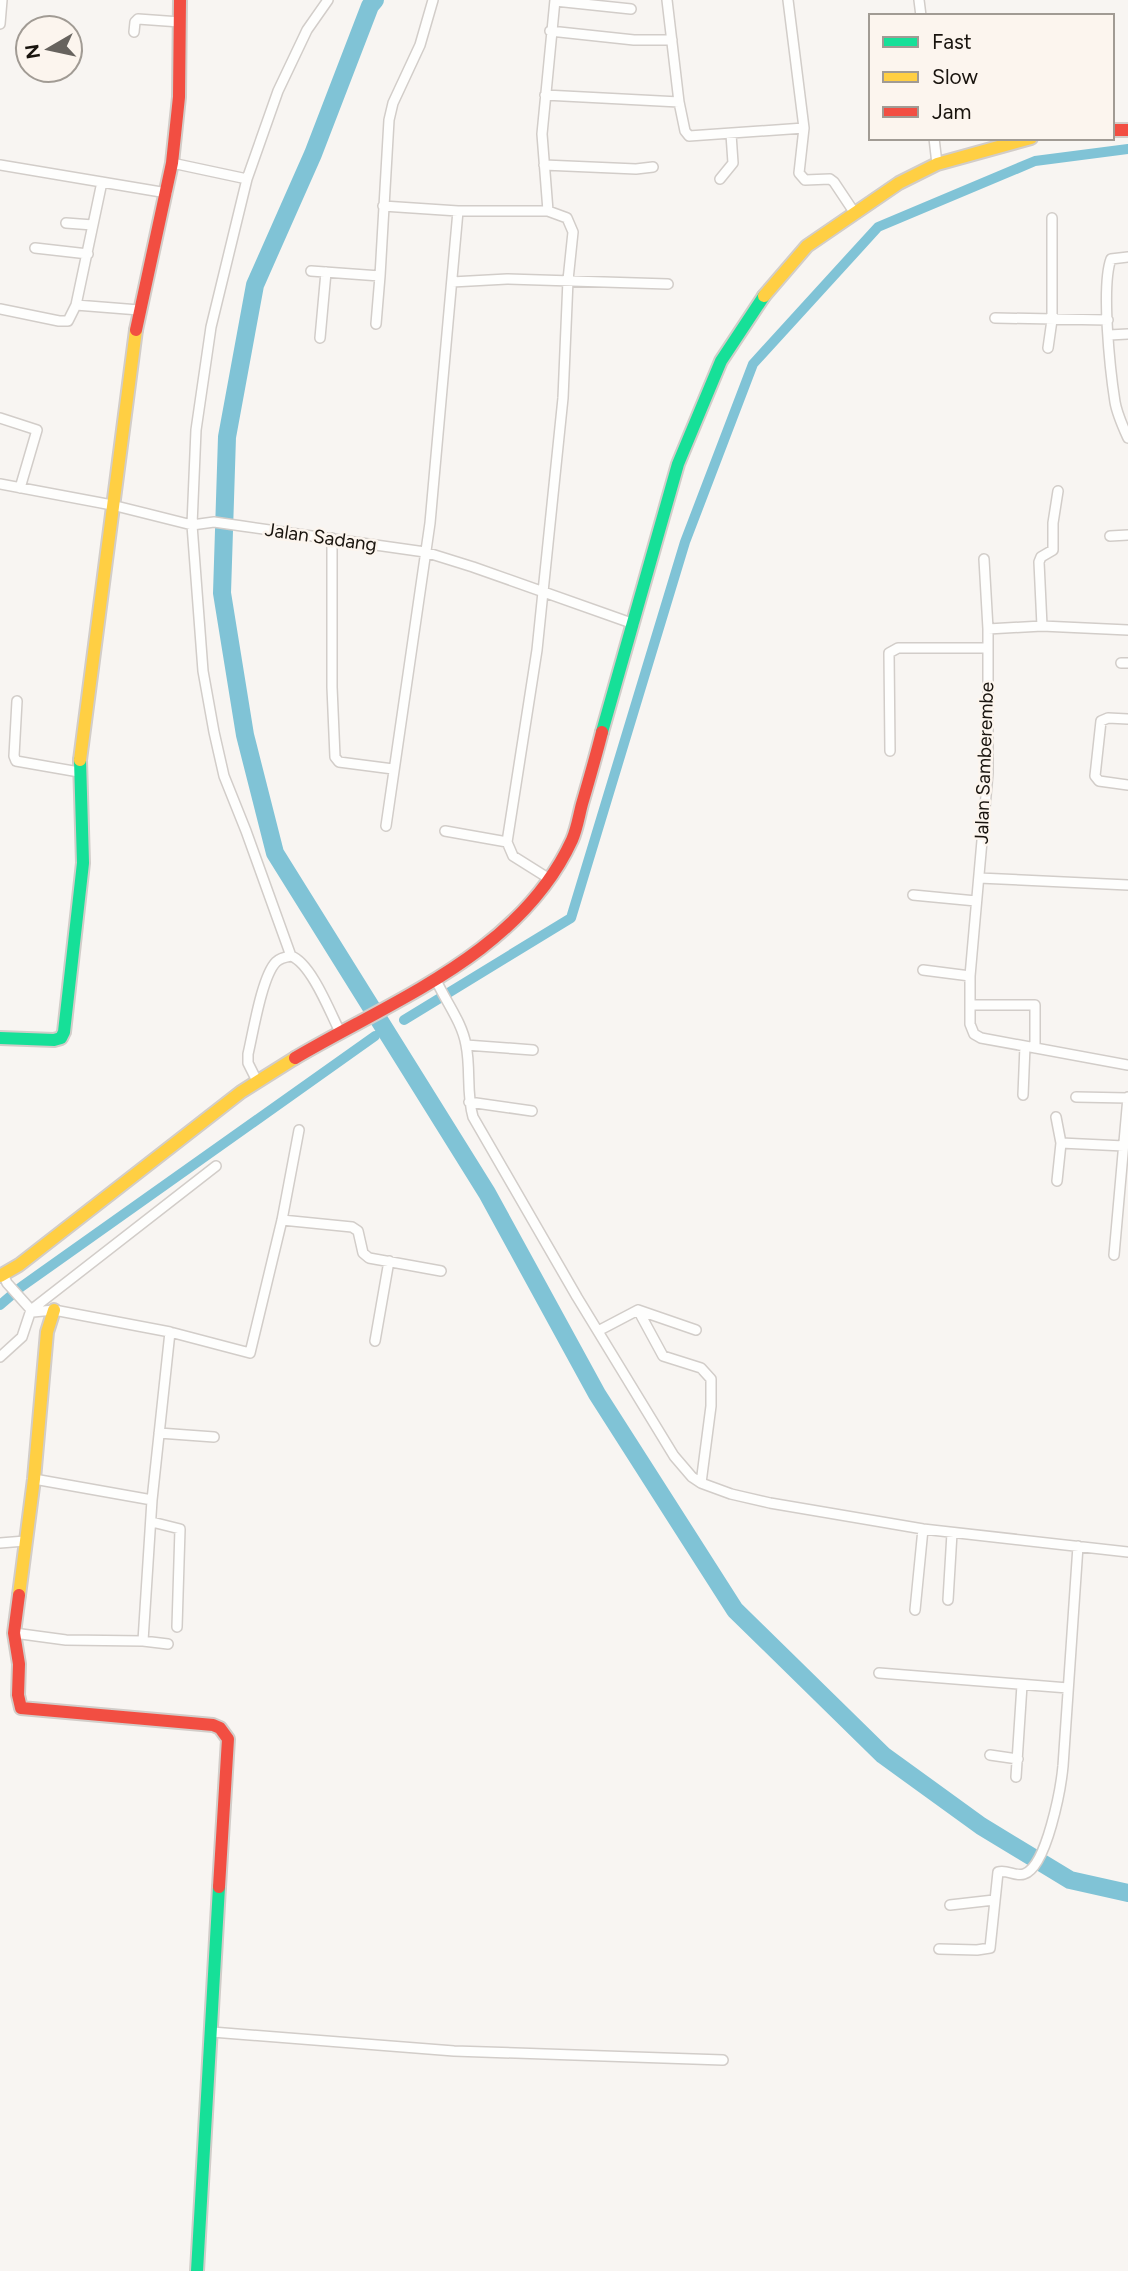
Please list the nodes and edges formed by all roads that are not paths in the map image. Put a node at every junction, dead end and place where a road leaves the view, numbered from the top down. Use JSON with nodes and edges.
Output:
{"nodes":[{"id":1,"x":2,"y":0,"type":"edge"},
{"id":2,"x":180,"y":0,"type":"edge"},
{"id":3,"x":328,"y":0,"type":"edge"},
{"id":4,"x":433,"y":0,"type":"edge"},
{"id":5,"x":667,"y":0,"type":"edge"},
{"id":6,"x":788,"y":0,"type":"edge"},
{"id":7,"x":555,"y":1,"type":"edge"},
{"id":8,"x":631,"y":9,"type":"dead end"},
{"id":9,"x":180,"y":22,"type":"junction"},
{"id":10,"x":0,"y":24,"type":"edge"},
{"id":11,"x":551,"y":31,"type":"junction"},
{"id":12,"x":134,"y":32,"type":"dead end"},
{"id":13,"x":672,"y":40,"type":"junction"},
{"id":14,"x":545,"y":95,"type":"junction"},
{"id":15,"x":679,"y":102,"type":"junction"},
{"id":16,"x":804,"y":128,"type":"junction"},
{"id":17,"x":1128,"y":130,"type":"edge"},
{"id":18,"x":731,"y":134,"type":"junction"},
{"id":19,"x":1128,"y":137,"type":"edge"},
{"id":20,"x":934,"y":140,"type":"edge"},
{"id":21,"x":1024,"y":140,"type":"edge"},
{"id":22,"x":173,"y":163,"type":"junction"},
{"id":23,"x":937,"y":164,"type":"junction"},
{"id":24,"x":0,"y":165,"type":"edge"},
{"id":25,"x":544,"y":165,"type":"junction"},
{"id":26,"x":653,"y":167,"type":"dead end"},
{"id":27,"x":247,"y":179,"type":"junction"},
{"id":28,"x":720,"y":179,"type":"dead end"},
{"id":29,"x":102,"y":182,"type":"junction"},
{"id":30,"x":167,"y":193,"type":"junction"},
{"id":31,"x":383,"y":206,"type":"junction"},
{"id":32,"x":458,"y":211,"type":"junction"},
{"id":33,"x":548,"y":211,"type":"junction"},
{"id":34,"x":854,"y":212,"type":"junction"},
{"id":35,"x":1052,"y":218,"type":"dead end"},
{"id":36,"x":66,"y":223,"type":"dead end"},
{"id":37,"x":93,"y":225,"type":"junction"},
{"id":38,"x":35,"y":247,"type":"dead end"},
{"id":39,"x":88,"y":254,"type":"junction"},
{"id":40,"x":1128,"y":257,"type":"edge"},
{"id":41,"x":311,"y":271,"type":"dead end"},
{"id":42,"x":326,"y":272,"type":"junction"},
{"id":43,"x":380,"y":275,"type":"junction"},
{"id":44,"x":568,"y":280,"type":"junction"},
{"id":45,"x":452,"y":282,"type":"junction"},
{"id":46,"x":668,"y":284,"type":"dead end"},
{"id":47,"x":76,"y":305,"type":"junction"},
{"id":48,"x":0,"y":309,"type":"edge"},
{"id":49,"x":139,"y":310,"type":"junction"},
{"id":50,"x":995,"y":318,"type":"dead end"},
{"id":51,"x":1052,"y":320,"type":"junction"},
{"id":52,"x":1108,"y":320,"type":"junction"},
{"id":53,"x":376,"y":324,"type":"dead end"},
{"id":54,"x":1128,"y":334,"type":"edge"},
{"id":55,"x":1109,"y":335,"type":"junction"},
{"id":56,"x":320,"y":338,"type":"dead end"},
{"id":57,"x":1048,"y":348,"type":"dead end"},
{"id":58,"x":1115,"y":404,"type":"junction"},
{"id":59,"x":1128,"y":404,"type":"edge"},
{"id":60,"x":0,"y":418,"type":"edge"},
{"id":61,"x":1128,"y":438,"type":"edge"},
{"id":62,"x":0,"y":484,"type":"edge"},
{"id":63,"x":20,"y":488,"type":"junction"},
{"id":64,"x":1058,"y":491,"type":"dead end"},
{"id":65,"x":112,"y":505,"type":"junction"},
{"id":66,"x":192,"y":524,"type":"junction"},
{"id":67,"x":1110,"y":536,"type":"dead end"},
{"id":68,"x":1128,"y":536,"type":"edge"},
{"id":69,"x":332,"y":538,"type":"junction"},
{"id":70,"x":425,"y":552,"type":"junction"},
{"id":71,"x":984,"y":559,"type":"dead end"},
{"id":72,"x":543,"y":593,"type":"junction"},
{"id":73,"x":634,"y":624,"type":"junction"},
{"id":74,"x":1042,"y":626,"type":"junction"},
{"id":75,"x":988,"y":629,"type":"junction"},
{"id":76,"x":1128,"y":630,"type":"edge"},
{"id":77,"x":987,"y":648,"type":"junction"},
{"id":78,"x":17,"y":701,"type":"dead end"},
{"id":79,"x":1128,"y":719,"type":"edge"},
{"id":80,"x":890,"y":751,"type":"dead end"},
{"id":81,"x":393,"y":769,"type":"junction"},
{"id":82,"x":79,"y":772,"type":"junction"},
{"id":83,"x":1128,"y":785,"type":"edge"},
{"id":84,"x":386,"y":826,"type":"dead end"},
{"id":85,"x":444,"y":831,"type":"dead end"},
{"id":86,"x":508,"y":842,"type":"junction"},
{"id":87,"x":548,"y":878,"type":"junction"},
{"id":88,"x":979,"y":878,"type":"junction"},
{"id":89,"x":1128,"y":885,"type":"edge"},
{"id":90,"x":913,"y":895,"type":"dead end"},
{"id":91,"x":976,"y":901,"type":"junction"},
{"id":92,"x":291,"y":956,"type":"junction"},
{"id":93,"x":923,"y":970,"type":"dead end"},
{"id":94,"x":970,"y":976,"type":"junction"},
{"id":95,"x":438,"y":984,"type":"junction"},
{"id":96,"x":970,"y":1006,"type":"junction"},
{"id":97,"x":340,"y":1032,"type":"junction"},
{"id":98,"x":0,"y":1038,"type":"edge"},
{"id":99,"x":466,"y":1045,"type":"junction"},
{"id":100,"x":1030,"y":1047,"type":"junction"},
{"id":101,"x":533,"y":1050,"type":"dead end"},
{"id":102,"x":1128,"y":1065,"type":"edge"},
{"id":103,"x":255,"y":1078,"type":"junction"},
{"id":104,"x":1023,"y":1095,"type":"dead end"},
{"id":105,"x":1076,"y":1097,"type":"dead end"},
{"id":106,"x":1128,"y":1098,"type":"edge"},
{"id":107,"x":469,"y":1102,"type":"junction"},
{"id":108,"x":532,"y":1111,"type":"dead end"},
{"id":109,"x":1055,"y":1117,"type":"dead end"},
{"id":110,"x":299,"y":1130,"type":"dead end"},
{"id":111,"x":1061,"y":1143,"type":"junction"},
{"id":112,"x":1124,"y":1146,"type":"junction"},
{"id":113,"x":216,"y":1166,"type":"dead end"},
{"id":114,"x":1057,"y":1181,"type":"dead end"},
{"id":115,"x":282,"y":1220,"type":"junction"},
{"id":116,"x":1114,"y":1255,"type":"dead end"},
{"id":117,"x":389,"y":1261,"type":"junction"},
{"id":118,"x":441,"y":1270,"type":"dead end"},
{"id":119,"x":3,"y":1275,"type":"edge"},
{"id":120,"x":30,"y":1310,"type":"junction"},
{"id":121,"x":54,"y":1310,"type":"junction"},
{"id":122,"x":638,"y":1310,"type":"junction"},
{"id":123,"x":696,"y":1330,"type":"dead end"},
{"id":124,"x":47,"y":1332,"type":"junction"},
{"id":125,"x":170,"y":1332,"type":"junction"},
{"id":126,"x":598,"y":1332,"type":"junction"},
{"id":127,"x":375,"y":1341,"type":"dead end"},
{"id":128,"x":0,"y":1357,"type":"edge"},
{"id":129,"x":159,"y":1433,"type":"junction"},
{"id":130,"x":214,"y":1437,"type":"dead end"},
{"id":131,"x":34,"y":1479,"type":"junction"},
{"id":132,"x":701,"y":1483,"type":"junction"},
{"id":133,"x":152,"y":1500,"type":"junction"},
{"id":134,"x":152,"y":1522,"type":"junction"},
{"id":135,"x":923,"y":1529,"type":"junction"},
{"id":136,"x":952,"y":1533,"type":"junction"},
{"id":137,"x":24,"y":1541,"type":"junction"},
{"id":138,"x":0,"y":1543,"type":"edge"},
{"id":139,"x":1078,"y":1546,"type":"junction"},
{"id":140,"x":1128,"y":1552,"type":"edge"},
{"id":141,"x":948,"y":1600,"type":"dead end"},
{"id":142,"x":915,"y":1609,"type":"dead end"},
{"id":143,"x":177,"y":1627,"type":"dead end"},
{"id":144,"x":13,"y":1633,"type":"junction"},
{"id":145,"x":143,"y":1641,"type":"junction"},
{"id":146,"x":168,"y":1644,"type":"dead end"},
{"id":147,"x":879,"y":1673,"type":"dead end"},
{"id":148,"x":1022,"y":1685,"type":"junction"},
{"id":149,"x":1068,"y":1688,"type":"junction"},
{"id":150,"x":990,"y":1755,"type":"dead end"},
{"id":151,"x":1017,"y":1759,"type":"junction"},
{"id":152,"x":1016,"y":1777,"type":"dead end"},
{"id":153,"x":993,"y":1900,"type":"junction"},
{"id":154,"x":950,"y":1905,"type":"dead end"},
{"id":155,"x":939,"y":1949,"type":"dead end"},
{"id":156,"x":212,"y":2032,"type":"junction"},
{"id":157,"x":723,"y":2060,"type":"dead end"},
{"id":158,"x":197,"y":2271,"type":"edge"}],
"edges":[{"from":1,"to":10,"type":"street"},
{"from":2,"to":9,"type":"street"},
{"from":3,"to":27,"type":"street"},
{"from":4,"to":31,"type":"street"},
{"from":5,"to":13,"type":"street"},
{"from":6,"to":16,"type":"street"},
{"from":7,"to":8,"type":"street"},
{"from":7,"to":11,"type":"street"},
{"from":9,"to":12,"type":"street"},
{"from":9,"to":22,"type":"street"},
{"from":11,"to":13,"type":"street"},
{"from":11,"to":14,"type":"street"},
{"from":13,"to":15,"type":"street"},
{"from":14,"to":15,"type":"street"},
{"from":14,"to":25,"type":"street"},
{"from":15,"to":18,"type":"street"},
{"from":16,"to":18,"type":"street"},
{"from":16,"to":34,"type":"street"},
{"from":17,"to":19,"type":"street"},
{"from":18,"to":28,"type":"street"},
{"from":20,"to":23,"type":"street"},
{"from":21,"to":23,"type":"street"},
{"from":22,"to":27,"type":"street"},
{"from":22,"to":30,"type":"street"},
{"from":23,"to":34,"type":"street"},
{"from":24,"to":29,"type":"street"},
{"from":25,"to":26,"type":"street"},
{"from":25,"to":33,"type":"street"},
{"from":27,"to":66,"type":"street"},
{"from":29,"to":30,"type":"street"},
{"from":29,"to":37,"type":"street"},
{"from":30,"to":49,"type":"street"},
{"from":31,"to":32,"type":"street"},
{"from":31,"to":43,"type":"street"},
{"from":32,"to":33,"type":"street"},
{"from":32,"to":45,"type":"street"},
{"from":33,"to":44,"type":"street"},
{"from":34,"to":73,"type":"street"},
{"from":35,"to":51,"type":"street"},
{"from":36,"to":37,"type":"street"},
{"from":37,"to":39,"type":"street"},
{"from":38,"to":39,"type":"street"},
{"from":39,"to":47,"type":"street"},
{"from":40,"to":52,"type":"street"},
{"from":41,"to":42,"type":"street"},
{"from":42,"to":43,"type":"street"},
{"from":42,"to":56,"type":"street"},
{"from":43,"to":53,"type":"street"},
{"from":44,"to":45,"type":"street"},
{"from":44,"to":46,"type":"street"},
{"from":44,"to":72,"type":"street"},
{"from":45,"to":70,"type":"street"},
{"from":47,"to":48,"type":"street"},
{"from":47,"to":49,"type":"street"},
{"from":49,"to":65,"type":"street"},
{"from":50,"to":51,"type":"street"},
{"from":51,"to":52,"type":"street"},
{"from":51,"to":57,"type":"street"},
{"from":52,"to":55,"type":"street"},
{"from":54,"to":55,"type":"street"},
{"from":55,"to":58,"type":"street"},
{"from":58,"to":59,"type":"street"},
{"from":58,"to":61,"type":"street"},
{"from":60,"to":63,"type":"street"},
{"from":62,"to":63,"type":"street","name":"Jalan Sadang"},
{"from":63,"to":65,"type":"street","name":"Jalan Sadang"},
{"from":64,"to":74,"type":"street"},
{"from":65,"to":66,"type":"street","name":"Jalan Sadang"},
{"from":65,"to":82,"type":"street"},
{"from":66,"to":69,"type":"street","name":"Jalan Sadang"},
{"from":66,"to":92,"type":"street"},
{"from":67,"to":68,"type":"street"},
{"from":69,"to":70,"type":"street","name":"Jalan Sadang"},
{"from":69,"to":81,"type":"street"},
{"from":70,"to":72,"type":"street","name":"Jalan Sadang"},
{"from":70,"to":81,"type":"street"},
{"from":71,"to":75,"type":"street","name":"Jalan Samberembe"},
{"from":72,"to":73,"type":"street","name":"Jalan Sadang"},
{"from":72,"to":86,"type":"street"},
{"from":73,"to":87,"type":"street"},
{"from":74,"to":75,"type":"street"},
{"from":74,"to":76,"type":"street"},
{"from":75,"to":77,"type":"street","name":"Jalan Samberembe"},
{"from":77,"to":80,"type":"street"},
{"from":77,"to":88,"type":"street","name":"Jalan Samberembe"},
{"from":78,"to":82,"type":"street"},
{"from":79,"to":83,"type":"street"},
{"from":81,"to":84,"type":"street"},
{"from":82,"to":98,"type":"street"},
{"from":85,"to":86,"type":"street"},
{"from":86,"to":87,"type":"street"},
{"from":87,"to":95,"type":"street"},
{"from":88,"to":89,"type":"street"},
{"from":88,"to":91,"type":"street","name":"Jalan Samberembe"},
{"from":90,"to":91,"type":"street"},
{"from":91,"to":94,"type":"street","name":"Jalan Samberembe"},
{"from":92,"to":97,"type":"street"},
{"from":92,"to":103,"type":"street"},
{"from":93,"to":94,"type":"street"},
{"from":94,"to":96,"type":"street","name":"Jalan Samberembe"},
{"from":95,"to":97,"type":"street"},
{"from":95,"to":99,"type":"street"},
{"from":96,"to":100,"type":"street","name":"Jalan Samberembe"},
{"from":96,"to":100,"type":"street"},
{"from":97,"to":103,"type":"street"},
{"from":99,"to":101,"type":"street"},
{"from":99,"to":107,"type":"street"},
{"from":100,"to":102,"type":"street","name":"Jalan Samberembe"},
{"from":100,"to":104,"type":"street"},
{"from":103,"to":119,"type":"street"},
{"from":105,"to":106,"type":"street"},
{"from":106,"to":112,"type":"street"},
{"from":107,"to":108,"type":"street"},
{"from":107,"to":126,"type":"street"},
{"from":109,"to":111,"type":"street"},
{"from":110,"to":115,"type":"street"},
{"from":111,"to":112,"type":"street"},
{"from":111,"to":114,"type":"street"},
{"from":112,"to":116,"type":"street"},
{"from":113,"to":120,"type":"street"},
{"from":115,"to":117,"type":"street"},
{"from":115,"to":125,"type":"street"},
{"from":117,"to":118,"type":"street"},
{"from":117,"to":127,"type":"street"},
{"from":119,"to":120,"type":"street"},
{"from":120,"to":121,"type":"street"},
{"from":120,"to":124,"type":"street"},
{"from":120,"to":128,"type":"street"},
{"from":121,"to":124,"type":"street"},
{"from":121,"to":125,"type":"street"},
{"from":122,"to":123,"type":"street"},
{"from":122,"to":126,"type":"street"},
{"from":122,"to":132,"type":"street"},
{"from":124,"to":131,"type":"street"},
{"from":125,"to":129,"type":"street"},
{"from":126,"to":132,"type":"street"},
{"from":129,"to":130,"type":"street"},
{"from":129,"to":133,"type":"street"},
{"from":131,"to":133,"type":"street"},
{"from":131,"to":137,"type":"street"},
{"from":132,"to":135,"type":"street"},
{"from":133,"to":134,"type":"street"},
{"from":134,"to":143,"type":"street"},
{"from":134,"to":145,"type":"street"},
{"from":135,"to":136,"type":"street"},
{"from":135,"to":142,"type":"street"},
{"from":136,"to":139,"type":"street"},
{"from":136,"to":141,"type":"street"},
{"from":137,"to":138,"type":"street"},
{"from":137,"to":144,"type":"street"},
{"from":139,"to":140,"type":"street"},
{"from":139,"to":149,"type":"street"},
{"from":144,"to":145,"type":"street"},
{"from":144,"to":156,"type":"street"},
{"from":145,"to":146,"type":"street"},
{"from":147,"to":148,"type":"street"},
{"from":148,"to":149,"type":"street"},
{"from":148,"to":151,"type":"street"},
{"from":149,"to":153,"type":"street"},
{"from":150,"to":151,"type":"street"},
{"from":151,"to":152,"type":"street"},
{"from":153,"to":154,"type":"street"},
{"from":153,"to":155,"type":"street"},
{"from":156,"to":157,"type":"street"},
{"from":156,"to":158,"type":"street"}]}
